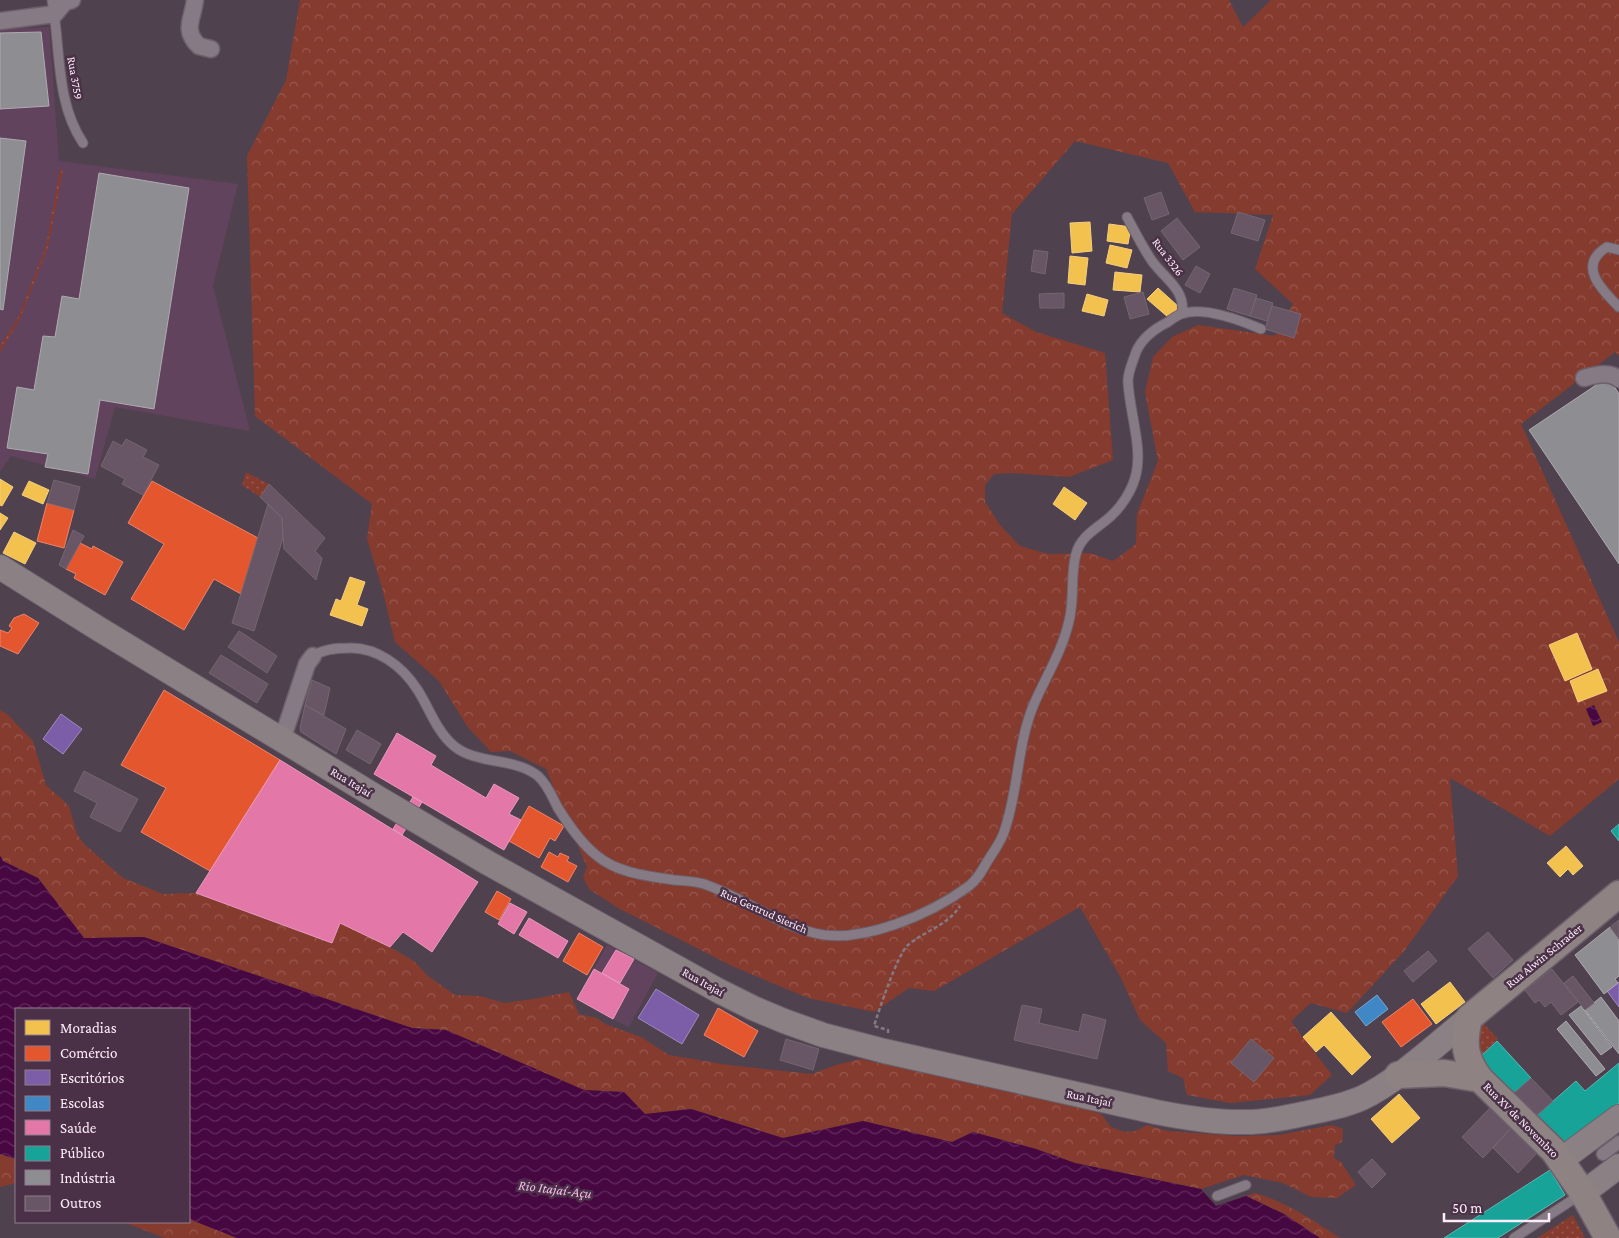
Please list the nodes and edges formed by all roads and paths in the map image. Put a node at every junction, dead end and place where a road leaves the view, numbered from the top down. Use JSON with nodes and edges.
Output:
{"nodes":[{"id":1,"x":72,"y":0,"type":"edge"},
{"id":2,"x":195,"y":0,"type":"edge"},
{"id":3,"x":53,"y":7,"type":"edge"},
{"id":4,"x":0,"y":21,"type":"edge"},
{"id":5,"x":211,"y":49,"type":"dead end"},
{"id":6,"x":83,"y":143,"type":"dead end"},
{"id":7,"x":1127,"y":218,"type":"dead end"},
{"id":8,"x":1619,"y":250,"type":"edge"},
{"id":9,"x":1619,"y":308,"type":"edge"},
{"id":10,"x":1182,"y":313,"type":"junction"},
{"id":11,"x":1261,"y":329,"type":"dead end"},
{"id":12,"x":1584,"y":378,"type":"dead end"},
{"id":13,"x":1619,"y":379,"type":"edge"},
{"id":14,"x":0,"y":567,"type":"edge"},
{"id":15,"x":313,"y":656,"type":"joint"},
{"id":16,"x":282,"y":740,"type":"junction"},
{"id":17,"x":973,"y":883,"type":"junction"},
{"id":18,"x":1619,"y":894,"type":"edge"},
{"id":19,"x":1469,"y":1018,"type":"junction"},
{"id":20,"x":887,"y":1038,"type":"dead end"},
{"id":21,"x":1398,"y":1075,"type":"junction"},
{"id":22,"x":1480,"y":1079,"type":"junction"},
{"id":23,"x":1619,"y":1117,"type":"edge"},
{"id":24,"x":1619,"y":1142,"type":"edge"},
{"id":25,"x":1562,"y":1160,"type":"junction"},
{"id":26,"x":1611,"y":1160,"type":"edge"},
{"id":27,"x":1246,"y":1185,"type":"dead end"},
{"id":28,"x":1583,"y":1193,"type":"junction"},
{"id":29,"x":1217,"y":1196,"type":"dead end"},
{"id":30,"x":1514,"y":1238,"type":"edge"},
{"id":31,"x":1608,"y":1238,"type":"edge"}],
"edges":[{"from":1,"to":3,"type":"street"},
{"from":2,"to":5,"type":"street"},
{"from":3,"to":4,"type":"street"},
{"from":3,"to":6,"type":"lane","name":"Rua 3759"},
{"from":7,"to":10,"type":"lane","name":"Rua 3326"},
{"from":8,"to":9,"type":"lane"},
{"from":10,"to":11,"type":"lane","name":"Rua Gertrud Sierich"},
{"from":10,"to":17,"type":"lane","name":"Rua Gertrud Sierich"},
{"from":12,"to":13,"type":"street"},
{"from":14,"to":16,"type":"main road","name":"Rua Itajaí"},
{"from":15,"to":16,"type":"street","name":"Rua Gertrud Sierich"},
{"from":15,"to":17,"type":"lane","name":"Rua Gertrud Sierich"},
{"from":16,"to":21,"type":"main road","name":"Rua Itajaí"},
{"from":17,"to":20,"type":"path"},
{"from":18,"to":19,"type":"main road","name":"Rua Alwin Schrader"},
{"from":19,"to":21,"type":"main road","name":"Rua Itajaí"},
{"from":19,"to":22,"type":"main road","name":"Rua XV de Novembro"},
{"from":21,"to":22,"type":"main road","name":"Rua XV de Novembro"},
{"from":22,"to":25,"type":"main road","name":"Rua XV de Novembro"},
{"from":23,"to":25,"type":"main road"},
{"from":24,"to":26,"type":"street"},
{"from":25,"to":28,"type":"main road","name":"Rua XV de Novembro"},
{"from":26,"to":28,"type":"main road"},
{"from":27,"to":29,"type":"lane"},
{"from":28,"to":30,"type":"lane"},
{"from":28,"to":31,"type":"main road","name":"Rua XV de Novembro"}]}
